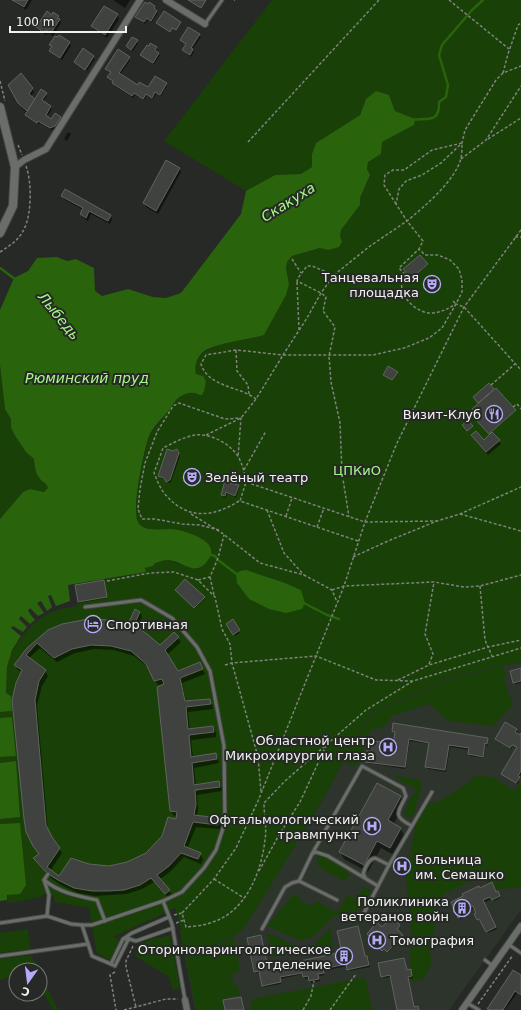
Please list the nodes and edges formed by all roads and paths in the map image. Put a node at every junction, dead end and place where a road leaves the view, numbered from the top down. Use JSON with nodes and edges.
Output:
{"nodes":[{"id":1,"x":140,"y":0,"type":"edge"},
{"id":2,"x":166,"y":0,"type":"edge"},
{"id":3,"x":222,"y":0,"type":"edge"},
{"id":4,"x":379,"y":0,"type":"edge"},
{"id":5,"x":449,"y":0,"type":"edge"},
{"id":6,"x":521,"y":23,"type":"edge"},
{"id":7,"x":205,"y":24,"type":"joint"},
{"id":8,"x":509,"y":49,"type":"junction"},
{"id":9,"x":521,"y":66,"type":"edge"},
{"id":10,"x":502,"y":73,"type":"junction"},
{"id":11,"x":521,"y":86,"type":"edge"},
{"id":12,"x":0,"y":107,"type":"edge"},
{"id":13,"x":521,"y":118,"type":"edge"},
{"id":14,"x":486,"y":140,"type":"junction"},
{"id":15,"x":248,"y":142,"type":"dead end"},
{"id":16,"x":462,"y":142,"type":"junction"},
{"id":17,"x":461,"y":159,"type":"junction"},
{"id":18,"x":15,"y":167,"type":"junction"},
{"id":19,"x":396,"y":204,"type":"junction"},
{"id":20,"x":407,"y":220,"type":"junction"},
{"id":21,"x":521,"y":230,"type":"edge"},
{"id":22,"x":0,"y":233,"type":"edge"},
{"id":23,"x":515,"y":237,"type":"junction"},
{"id":24,"x":521,"y":237,"type":"edge"},
{"id":25,"x":420,"y":249,"type":"junction"},
{"id":26,"x":292,"y":259,"type":"dead end"},
{"id":27,"x":301,"y":273,"type":"junction"},
{"id":28,"x":334,"y":275,"type":"junction"},
{"id":29,"x":297,"y":281,"type":"junction"},
{"id":30,"x":321,"y":293,"type":"junction"},
{"id":31,"x":453,"y":301,"type":"dead end"},
{"id":32,"x":456,"y":304,"type":"junction"},
{"id":33,"x":464,"y":307,"type":"junction"},
{"id":34,"x":299,"y":330,"type":"junction"},
{"id":35,"x":236,"y":350,"type":"junction"},
{"id":36,"x":283,"y":355,"type":"junction"},
{"id":37,"x":329,"y":356,"type":"junction"},
{"id":38,"x":515,"y":364,"type":"junction"},
{"id":39,"x":521,"y":370,"type":"edge"},
{"id":40,"x":491,"y":385,"type":"dead end"},
{"id":41,"x":249,"y":394,"type":"junction"},
{"id":42,"x":256,"y":400,"type":"junction"},
{"id":43,"x":513,"y":407,"type":"dead end"},
{"id":44,"x":521,"y":409,"type":"edge"},
{"id":45,"x":241,"y":418,"type":"junction"},
{"id":46,"x":266,"y":431,"type":"dead end"},
{"id":47,"x":206,"y":435,"type":"junction"},
{"id":48,"x":238,"y":457,"type":"junction"},
{"id":49,"x":244,"y":470,"type":"junction"},
{"id":50,"x":246,"y":482,"type":"junction"},
{"id":51,"x":521,"y":487,"type":"edge"},
{"id":52,"x":292,"y":498,"type":"junction"},
{"id":53,"x":240,"y":501,"type":"junction"},
{"id":54,"x":324,"y":508,"type":"junction"},
{"id":55,"x":267,"y":510,"type":"junction"},
{"id":56,"x":190,"y":513,"type":"junction"},
{"id":57,"x":460,"y":514,"type":"junction"},
{"id":58,"x":286,"y":516,"type":"junction"},
{"id":59,"x":349,"y":517,"type":"junction"},
{"id":60,"x":437,"y":521,"type":"junction"},
{"id":61,"x":365,"y":522,"type":"junction"},
{"id":62,"x":317,"y":527,"type":"junction"},
{"id":63,"x":219,"y":530,"type":"junction"},
{"id":64,"x":521,"y":531,"type":"edge"},
{"id":65,"x":224,"y":535,"type":"junction"},
{"id":66,"x":359,"y":541,"type":"junction"},
{"id":67,"x":353,"y":557,"type":"junction"},
{"id":68,"x":304,"y":575,"type":"junction"},
{"id":69,"x":521,"y":575,"type":"edge"},
{"id":70,"x":210,"y":577,"type":"junction"},
{"id":71,"x":198,"y":580,"type":"junction"},
{"id":72,"x":108,"y":581,"type":"dead end"},
{"id":73,"x":434,"y":582,"type":"junction"},
{"id":74,"x":344,"y":586,"type":"junction"},
{"id":75,"x":480,"y":586,"type":"junction"},
{"id":76,"x":332,"y":590,"type":"junction"},
{"id":77,"x":215,"y":597,"type":"junction"},
{"id":78,"x":337,"y":602,"type":"junction"},
{"id":79,"x":85,"y":607,"type":"dead end"},
{"id":80,"x":521,"y":640,"type":"edge"},
{"id":81,"x":488,"y":648,"type":"junction"},
{"id":82,"x":521,"y":648,"type":"edge"},
{"id":83,"x":316,"y":656,"type":"junction"},
{"id":84,"x":492,"y":657,"type":"junction"},
{"id":85,"x":232,"y":663,"type":"junction"},
{"id":86,"x":226,"y":665,"type":"dead end"},
{"id":87,"x":429,"y":666,"type":"junction"},
{"id":88,"x":397,"y":680,"type":"junction"},
{"id":89,"x":413,"y":680,"type":"junction"},
{"id":90,"x":327,"y":744,"type":"junction"},
{"id":91,"x":432,"y":792,"type":"dead end"},
{"id":92,"x":261,"y":794,"type":"junction"},
{"id":93,"x":258,"y":801,"type":"junction"},
{"id":94,"x":264,"y":803,"type":"junction"},
{"id":95,"x":412,"y":826,"type":"junction"},
{"id":96,"x":312,"y":854,"type":"junction"},
{"id":97,"x":389,"y":865,"type":"junction"},
{"id":98,"x":48,"y":874,"type":"dead end"},
{"id":99,"x":256,"y":877,"type":"junction"},
{"id":100,"x":365,"y":878,"type":"junction"},
{"id":101,"x":214,"y":879,"type":"junction"},
{"id":102,"x":44,"y":880,"type":"junction"},
{"id":103,"x":299,"y":881,"type":"junction"},
{"id":104,"x":378,"y":886,"type":"junction"},
{"id":105,"x":244,"y":898,"type":"junction"},
{"id":106,"x":337,"y":900,"type":"dead end"},
{"id":107,"x":163,"y":902,"type":"junction"},
{"id":108,"x":182,"y":913,"type":"junction"},
{"id":109,"x":47,"y":916,"type":"junction"},
{"id":110,"x":363,"y":916,"type":"dead end"},
{"id":111,"x":169,"y":917,"type":"junction"},
{"id":112,"x":184,"y":920,"type":"junction"},
{"id":113,"x":105,"y":921,"type":"junction"},
{"id":114,"x":0,"y":923,"type":"edge"},
{"id":115,"x":172,"y":924,"type":"junction"},
{"id":116,"x":82,"y":925,"type":"junction"},
{"id":117,"x":521,"y":926,"type":"edge"},
{"id":118,"x":173,"y":928,"type":"junction"},
{"id":119,"x":262,"y":929,"type":"dead end"},
{"id":120,"x":130,"y":936,"type":"junction"},
{"id":121,"x":136,"y":941,"type":"junction"},
{"id":122,"x":88,"y":944,"type":"junction"},
{"id":123,"x":508,"y":944,"type":"junction"},
{"id":124,"x":517,"y":950,"type":"junction"},
{"id":125,"x":521,"y":953,"type":"edge"},
{"id":126,"x":0,"y":956,"type":"edge"},
{"id":127,"x":485,"y":960,"type":"dead end"},
{"id":128,"x":111,"y":964,"type":"junction"},
{"id":129,"x":493,"y":966,"type":"junction"},
{"id":130,"x":117,"y":971,"type":"dead end"},
{"id":131,"x":356,"y":974,"type":"dead end"},
{"id":132,"x":314,"y":981,"type":"dead end"},
{"id":133,"x":177,"y":999,"type":"dead end"},
{"id":134,"x":185,"y":1000,"type":"joint"},
{"id":135,"x":467,"y":1003,"type":"junction"},
{"id":136,"x":136,"y":1007,"type":"junction"},
{"id":137,"x":475,"y":1008,"type":"junction"},
{"id":138,"x":116,"y":1010,"type":"edge"},
{"id":139,"x":124,"y":1010,"type":"edge"},
{"id":140,"x":187,"y":1010,"type":"edge"},
{"id":141,"x":303,"y":1010,"type":"edge"},
{"id":142,"x":330,"y":1010,"type":"edge"},
{"id":143,"x":462,"y":1010,"type":"edge"},
{"id":144,"x":479,"y":1010,"type":"edge"}],
"edges":[{"from":1,"to":18,"type":"street"},
{"from":2,"to":7,"type":"street"},
{"from":3,"to":7,"type":"lane"},
{"from":4,"to":15,"type":"path"},
{"from":5,"to":8,"type":"path"},
{"from":6,"to":8,"type":"path"},
{"from":8,"to":10,"type":"path"},
{"from":9,"to":10,"type":"path"},
{"from":10,"to":16,"type":"path"},
{"from":11,"to":14,"type":"path"},
{"from":12,"to":18,"type":"street"},
{"from":13,"to":14,"type":"path"},
{"from":14,"to":17,"type":"path"},
{"from":16,"to":17,"type":"path"},
{"from":16,"to":19,"type":"path"},
{"from":16,"to":19,"type":"path"},
{"from":17,"to":20,"type":"path"},
{"from":18,"to":22,"type":"street"},
{"from":19,"to":20,"type":"path"},
{"from":20,"to":25,"type":"path"},
{"from":20,"to":28,"type":"path"},
{"from":21,"to":23,"type":"path"},
{"from":23,"to":24,"type":"path"},
{"from":23,"to":33,"type":"path"},
{"from":25,"to":32,"type":"path"},
{"from":25,"to":32,"type":"path"},
{"from":26,"to":27,"type":"path"},
{"from":27,"to":28,"type":"path"},
{"from":27,"to":29,"type":"path"},
{"from":28,"to":30,"type":"path"},
{"from":29,"to":30,"type":"path"},
{"from":29,"to":34,"type":"path"},
{"from":30,"to":34,"type":"path"},
{"from":30,"to":37,"type":"path"},
{"from":31,"to":32,"type":"path"},
{"from":32,"to":33,"type":"path"},
{"from":32,"to":37,"type":"path"},
{"from":33,"to":38,"type":"path"},
{"from":33,"to":61,"type":"path"},
{"from":34,"to":36,"type":"path"},
{"from":35,"to":36,"type":"path"},
{"from":35,"to":41,"type":"path"},
{"from":35,"to":41,"type":"path"},
{"from":36,"to":37,"type":"path"},
{"from":36,"to":42,"type":"path"},
{"from":37,"to":59,"type":"path"},
{"from":38,"to":39,"type":"path"},
{"from":38,"to":40,"type":"path"},
{"from":41,"to":42,"type":"path"},
{"from":42,"to":45,"type":"path"},
{"from":43,"to":44,"type":"path"},
{"from":45,"to":47,"type":"path"},
{"from":45,"to":48,"type":"path"},
{"from":45,"to":63,"type":"path"},
{"from":46,"to":49,"type":"path"},
{"from":47,"to":48,"type":"path"},
{"from":47,"to":56,"type":"path"},
{"from":48,"to":49,"type":"path"},
{"from":49,"to":50,"type":"path"},
{"from":50,"to":52,"type":"path"},
{"from":50,"to":53,"type":"path"},
{"from":51,"to":57,"type":"path"},
{"from":52,"to":54,"type":"path"},
{"from":52,"to":58,"type":"path"},
{"from":53,"to":55,"type":"path"},
{"from":53,"to":56,"type":"path"},
{"from":54,"to":59,"type":"path"},
{"from":54,"to":62,"type":"path"},
{"from":55,"to":58,"type":"path"},
{"from":55,"to":68,"type":"path"},
{"from":56,"to":63,"type":"path"},
{"from":57,"to":60,"type":"path"},
{"from":57,"to":64,"type":"path"},
{"from":58,"to":62,"type":"path"},
{"from":59,"to":61,"type":"path"},
{"from":60,"to":61,"type":"path"},
{"from":60,"to":67,"type":"path"},
{"from":61,"to":66,"type":"path"},
{"from":62,"to":66,"type":"path"},
{"from":63,"to":65,"type":"path"},
{"from":65,"to":68,"type":"path"},
{"from":65,"to":70,"type":"path"},
{"from":66,"to":67,"type":"path"},
{"from":67,"to":74,"type":"path"},
{"from":68,"to":76,"type":"path"},
{"from":69,"to":75,"type":"path"},
{"from":70,"to":71,"type":"path"},
{"from":70,"to":77,"type":"path"},
{"from":71,"to":72,"type":"path"},
{"from":71,"to":77,"type":"path"},
{"from":73,"to":74,"type":"path"},
{"from":73,"to":75,"type":"path"},
{"from":73,"to":87,"type":"path"},
{"from":74,"to":76,"type":"path"},
{"from":74,"to":78,"type":"path"},
{"from":75,"to":81,"type":"path"},
{"from":76,"to":78,"type":"path"},
{"from":77,"to":85,"type":"path"},
{"from":78,"to":83,"type":"path"},
{"from":79,"to":107,"type":"lane"},
{"from":80,"to":81,"type":"path"},
{"from":81,"to":84,"type":"path"},
{"from":81,"to":87,"type":"path"},
{"from":82,"to":84,"type":"path"},
{"from":83,"to":85,"type":"path"},
{"from":83,"to":88,"type":"path"},
{"from":83,"to":92,"type":"path"},
{"from":84,"to":89,"type":"path"},
{"from":85,"to":86,"type":"path"},
{"from":85,"to":92,"type":"path"},
{"from":87,"to":88,"type":"path"},
{"from":88,"to":89,"type":"path"},
{"from":89,"to":90,"type":"path"},
{"from":90,"to":94,"type":"path"},
{"from":90,"to":99,"type":"path"},
{"from":91,"to":95,"type":"lane"},
{"from":92,"to":93,"type":"path"},
{"from":93,"to":94,"type":"path"},
{"from":93,"to":101,"type":"path"},
{"from":94,"to":99,"type":"path"},
{"from":95,"to":96,"type":"lane"},
{"from":95,"to":97,"type":"lane"},
{"from":96,"to":100,"type":"lane"},
{"from":96,"to":103,"type":"lane"},
{"from":97,"to":100,"type":"lane"},
{"from":97,"to":104,"type":"lane"},
{"from":98,"to":102,"type":"lane"},
{"from":99,"to":105,"type":"path"},
{"from":100,"to":104,"type":"lane"},
{"from":101,"to":105,"type":"path"},
{"from":101,"to":108,"type":"path"},
{"from":102,"to":109,"type":"lane"},
{"from":102,"to":113,"type":"lane"},
{"from":103,"to":106,"type":"lane"},
{"from":103,"to":119,"type":"lane"},
{"from":104,"to":110,"type":"lane"},
{"from":105,"to":112,"type":"path"},
{"from":107,"to":111,"type":"lane"},
{"from":107,"to":113,"type":"lane"},
{"from":108,"to":111,"type":"path"},
{"from":108,"to":112,"type":"path"},
{"from":109,"to":114,"type":"lane"},
{"from":109,"to":116,"type":"lane"},
{"from":111,"to":115,"type":"lane"},
{"from":111,"to":120,"type":"lane"},
{"from":112,"to":115,"type":"path"},
{"from":113,"to":116,"type":"lane"},
{"from":115,"to":118,"type":"lane"},
{"from":116,"to":122,"type":"lane"},
{"from":117,"to":123,"type":"street"},
{"from":118,"to":121,"type":"lane"},
{"from":118,"to":134,"type":"lane"},
{"from":120,"to":121,"type":"lane"},
{"from":120,"to":128,"type":"lane"},
{"from":120,"to":128,"type":"lane"},
{"from":121,"to":136,"type":"path"},
{"from":122,"to":126,"type":"lane"},
{"from":122,"to":128,"type":"lane"},
{"from":123,"to":124,"type":"lane"},
{"from":123,"to":129,"type":"street"},
{"from":124,"to":125,"type":"lane"},
{"from":124,"to":137,"type":"path"},
{"from":127,"to":129,"type":"lane"},
{"from":129,"to":135,"type":"street"},
{"from":130,"to":138,"type":"path"},
{"from":131,"to":142,"type":"path"},
{"from":132,"to":141,"type":"path"},
{"from":133,"to":136,"type":"path"},
{"from":134,"to":140,"type":"street"},
{"from":135,"to":137,"type":"lane"},
{"from":135,"to":143,"type":"street"},
{"from":136,"to":139,"type":"path"},
{"from":137,"to":144,"type":"lane"}]}
